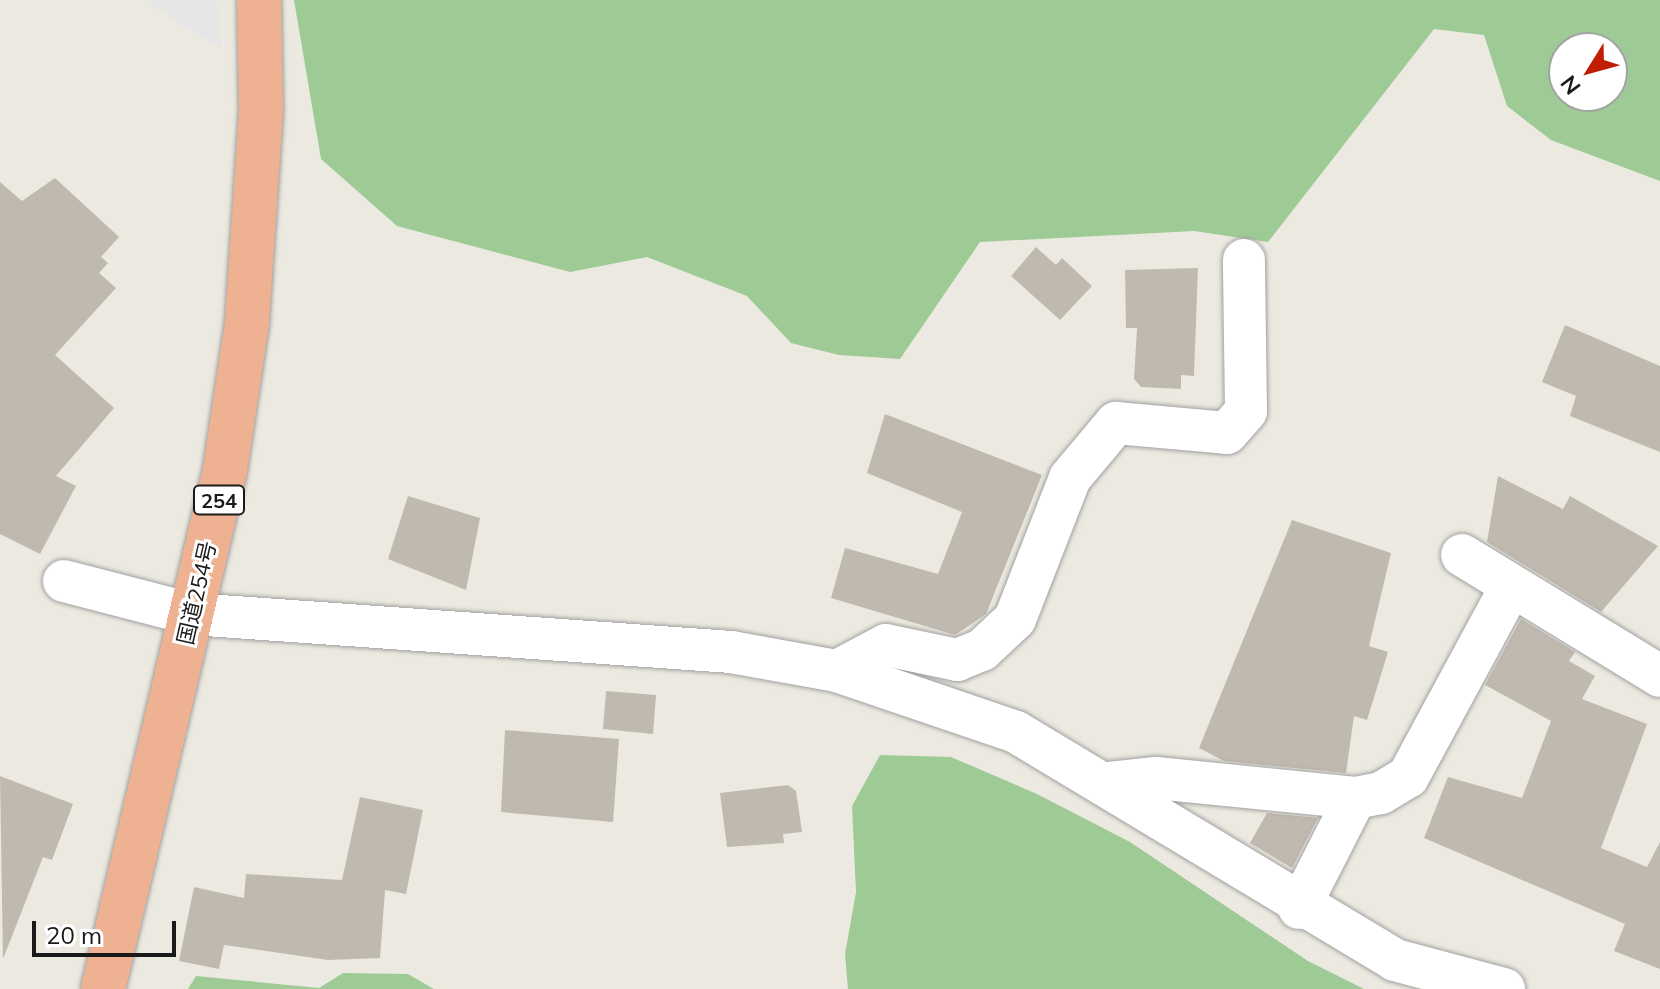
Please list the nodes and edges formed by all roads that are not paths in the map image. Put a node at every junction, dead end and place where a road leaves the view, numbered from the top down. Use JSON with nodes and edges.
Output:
{"nodes":[{"id":1,"x":259,"y":0,"type":"edge"},
{"id":2,"x":1244,"y":260,"type":"dead end"},
{"id":3,"x":1462,"y":555,"type":"dead end"},
{"id":4,"x":64,"y":581,"type":"dead end"},
{"id":5,"x":1509,"y":590,"type":"junction"},
{"id":6,"x":192,"y":614,"type":"junction"},
{"id":7,"x":837,"y":671,"type":"junction"},
{"id":8,"x":1660,"y":676,"type":"edge"},
{"id":9,"x":1109,"y":783,"type":"junction"},
{"id":10,"x":1355,"y":798,"type":"junction"},
{"id":11,"x":1299,"y":908,"type":"junction"},
{"id":12,"x":103,"y":989,"type":"edge"},
{"id":13,"x":1504,"y":989,"type":"edge"}],
"edges":[{"from":1,"to":6,"type":"highway","name":"国道254号","number":"254"},
{"from":2,"to":7,"type":"street"},
{"from":3,"to":5,"type":"street"},
{"from":4,"to":6,"type":"street"},
{"from":5,"to":8,"type":"street"},
{"from":5,"to":10,"type":"street"},
{"from":6,"to":7,"type":"street"},
{"from":6,"to":12,"type":"highway","name":"国道254号","number":"254"},
{"from":7,"to":9,"type":"street"},
{"from":9,"to":10,"type":"street"},
{"from":9,"to":11,"type":"street"},
{"from":10,"to":11,"type":"street"},
{"from":11,"to":13,"type":"street"}]}
